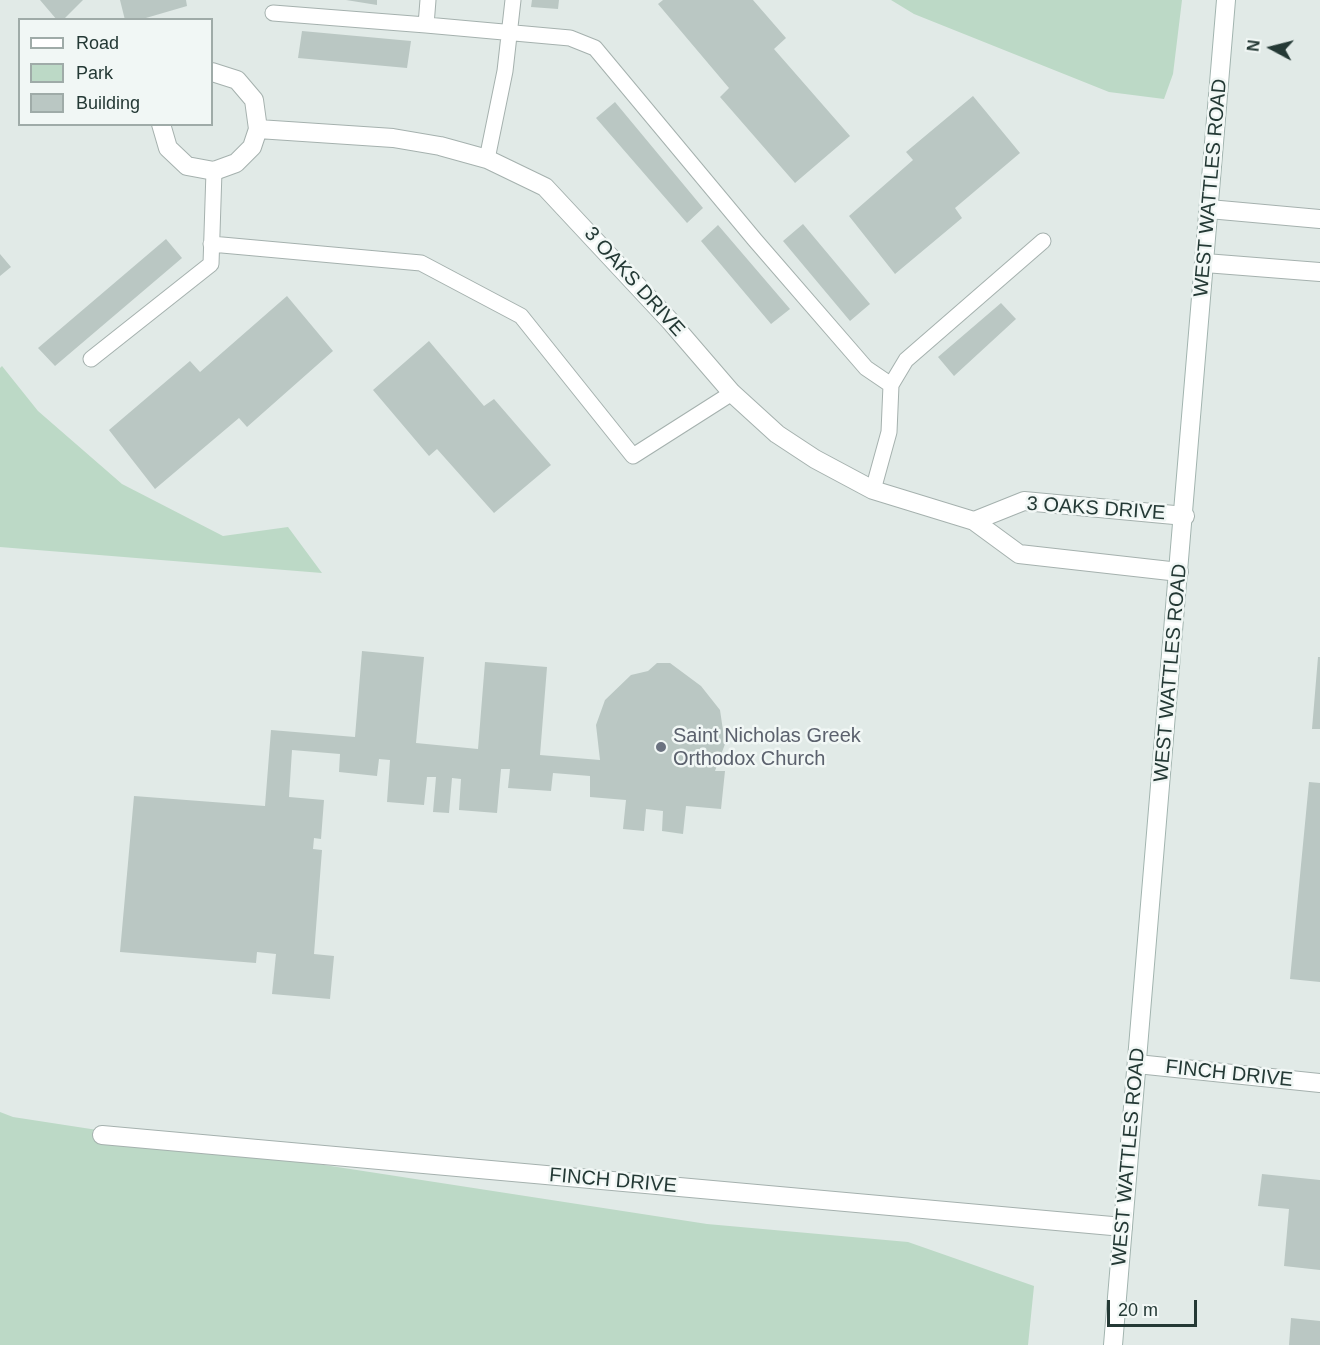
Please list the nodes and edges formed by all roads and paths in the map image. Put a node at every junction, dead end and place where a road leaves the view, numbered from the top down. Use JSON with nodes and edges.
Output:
{"nodes":[{"id":1,"x":429,"y":0,"type":"edge"},
{"id":2,"x":513,"y":0,"type":"edge"},
{"id":3,"x":1226,"y":0,"type":"edge"},
{"id":4,"x":273,"y":12,"type":"dead end"},
{"id":5,"x":426,"y":25,"type":"junction"},
{"id":6,"x":511,"y":33,"type":"junction"},
{"id":7,"x":213,"y":72,"type":"edge"},
{"id":8,"x":162,"y":126,"type":"edge"},
{"id":9,"x":258,"y":129,"type":"junction"},
{"id":10,"x":487,"y":159,"type":"junction"},
{"id":11,"x":214,"y":171,"type":"junction"},
{"id":12,"x":1209,"y":209,"type":"junction"},
{"id":13,"x":1320,"y":219,"type":"edge"},
{"id":14,"x":1043,"y":241,"type":"dead end"},
{"id":15,"x":211,"y":244,"type":"junction"},
{"id":16,"x":1205,"y":263,"type":"junction"},
{"id":17,"x":1320,"y":272,"type":"edge"},
{"id":18,"x":91,"y":359,"type":"dead end"},
{"id":19,"x":891,"y":385,"type":"junction"},
{"id":20,"x":732,"y":393,"type":"junction"},
{"id":21,"x":873,"y":490,"type":"junction"},
{"id":22,"x":1185,"y":516,"type":"junction"},
{"id":23,"x":974,"y":521,"type":"junction"},
{"id":24,"x":1179,"y":572,"type":"junction"},
{"id":25,"x":1137,"y":1064,"type":"junction"},
{"id":26,"x":1320,"y":1083,"type":"edge"},
{"id":27,"x":102,"y":1136,"type":"dead end"},
{"id":28,"x":1123,"y":1227,"type":"junction"},
{"id":29,"x":1113,"y":1345,"type":"edge"}],
"edges":[{"from":1,"to":5,"type":"lane"},
{"from":2,"to":6,"type":"lane"},
{"from":3,"to":12,"type":"street","name":"WEST WATTLES ROAD"},
{"from":4,"to":5,"type":"lane"},
{"from":5,"to":6,"type":"lane"},
{"from":6,"to":10,"type":"lane"},
{"from":6,"to":19,"type":"lane"},
{"from":7,"to":9,"type":"street"},
{"from":8,"to":11,"type":"street"},
{"from":9,"to":10,"type":"street","name":"3 OAKS DRIVE"},
{"from":9,"to":11,"type":"street"},
{"from":10,"to":20,"type":"street","name":"3 OAKS DRIVE"},
{"from":11,"to":15,"type":"lane"},
{"from":12,"to":13,"type":"street"},
{"from":12,"to":16,"type":"street","name":"WEST WATTLES ROAD"},
{"from":14,"to":19,"type":"lane"},
{"from":15,"to":18,"type":"lane"},
{"from":15,"to":20,"type":"lane"},
{"from":16,"to":17,"type":"street"},
{"from":16,"to":22,"type":"street","name":"WEST WATTLES ROAD"},
{"from":19,"to":21,"type":"lane"},
{"from":20,"to":21,"type":"street","name":"3 OAKS DRIVE"},
{"from":21,"to":23,"type":"street","name":"3 OAKS DRIVE"},
{"from":22,"to":23,"type":"street","name":"3 OAKS DRIVE"},
{"from":22,"to":24,"type":"street","name":"WEST WATTLES ROAD"},
{"from":23,"to":24,"type":"street","name":"3 OAKS DRIVE"},
{"from":24,"to":25,"type":"street","name":"WEST WATTLES ROAD"},
{"from":25,"to":26,"type":"street","name":"FINCH DRIVE"},
{"from":25,"to":28,"type":"street","name":"WEST WATTLES ROAD"},
{"from":27,"to":28,"type":"street","name":"FINCH DRIVE"},
{"from":28,"to":29,"type":"street","name":"WEST WATTLES ROAD"}]}
